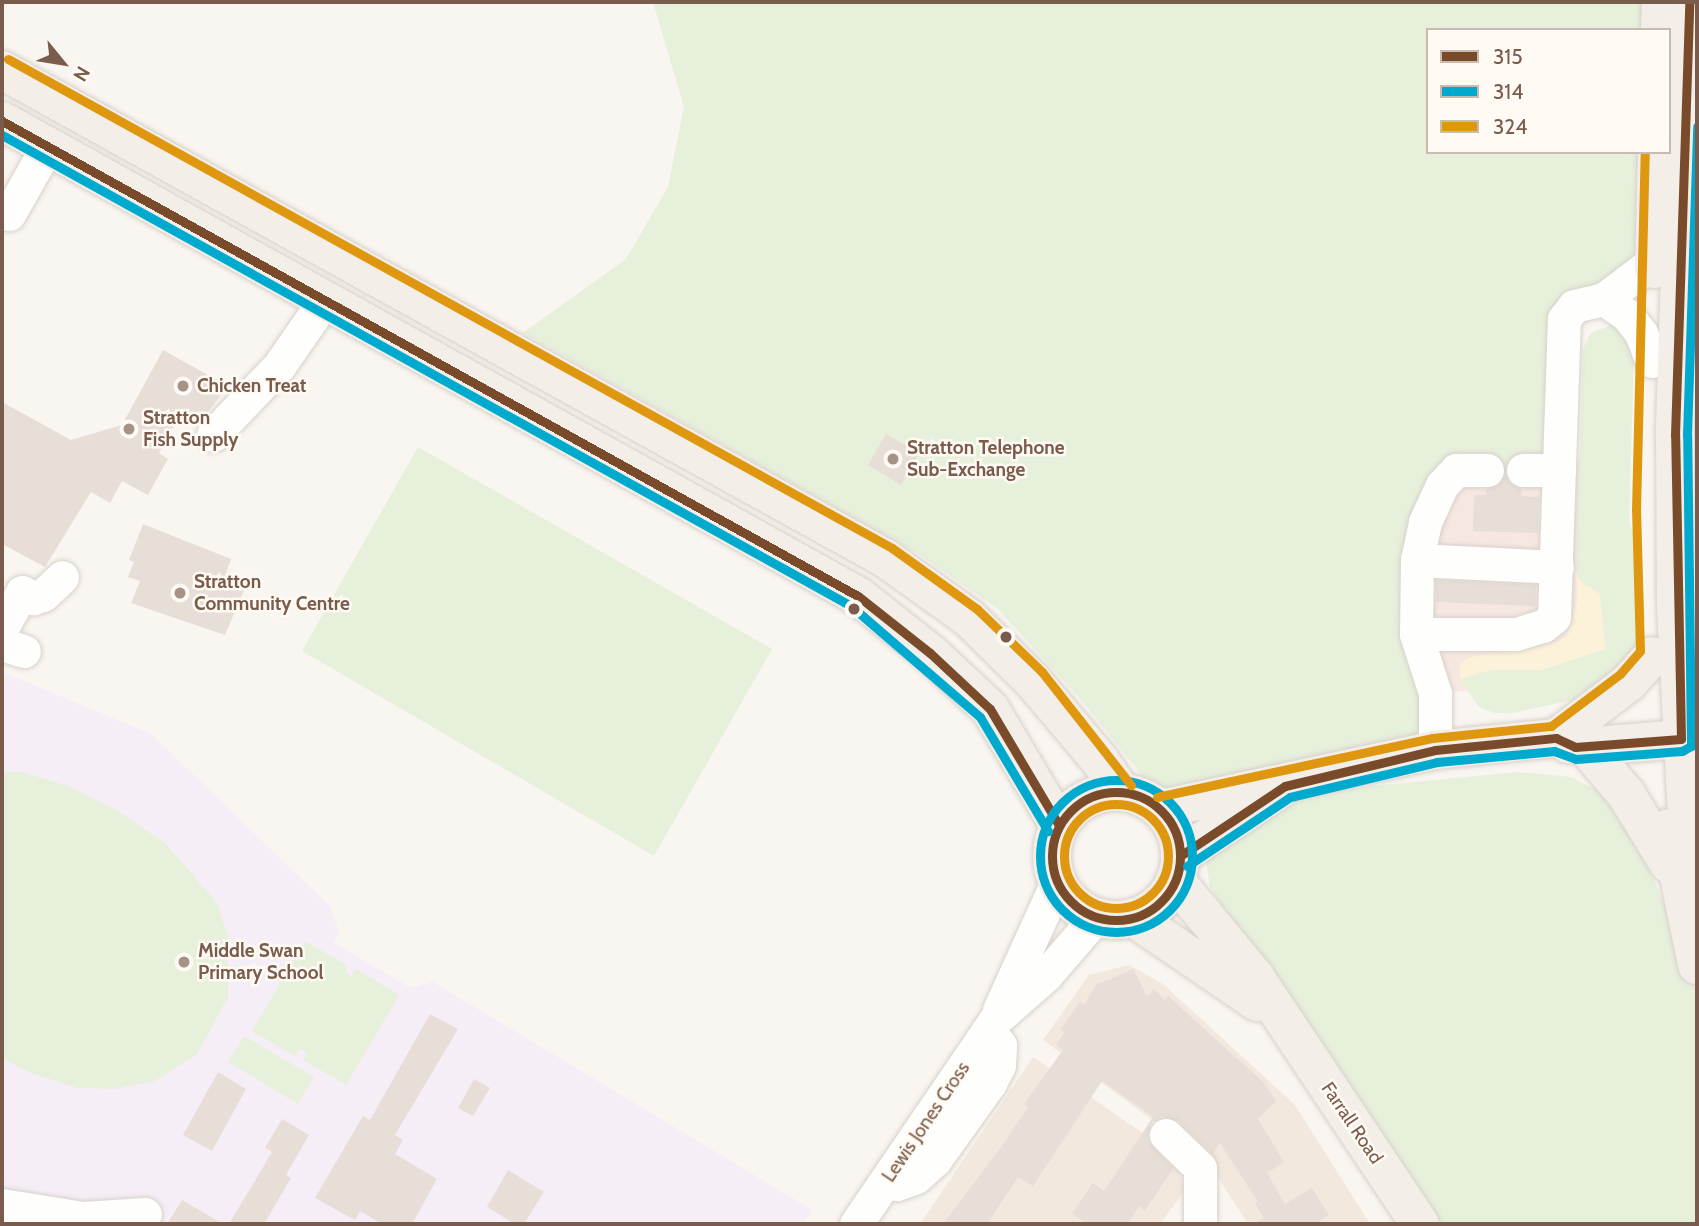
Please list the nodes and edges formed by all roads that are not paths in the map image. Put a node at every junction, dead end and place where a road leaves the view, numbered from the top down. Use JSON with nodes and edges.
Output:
{"nodes":[{"id":1,"x":1661,"y":2,"type":"edge"},
{"id":2,"x":1689,"y":2,"type":"edge"},
{"id":3,"x":1660,"y":28,"type":"edge"},
{"id":4,"x":2,"y":70,"type":"edge"},
{"id":5,"x":2,"y":121,"type":"edge"},
{"id":6,"x":47,"y":147,"type":"junction"},
{"id":7,"x":1657,"y":154,"type":"edge"},
{"id":8,"x":9,"y":214,"type":"dead end"},
{"id":9,"x":1654,"y":261,"type":"junction"},
{"id":10,"x":1604,"y":299,"type":"junction"},
{"id":11,"x":324,"y":300,"type":"junction"},
{"id":12,"x":1652,"y":360,"type":"junction"},
{"id":13,"x":213,"y":435,"type":"dead end"},
{"id":14,"x":1487,"y":470,"type":"dead end"},
{"id":15,"x":1522,"y":470,"type":"dead end"},
{"id":16,"x":1559,"y":470,"type":"junction"},
{"id":17,"x":1417,"y":560,"type":"junction"},
{"id":18,"x":1557,"y":567,"type":"junction"},
{"id":19,"x":62,"y":577,"type":"dead end"},
{"id":20,"x":2,"y":628,"type":"edge"},
{"id":21,"x":1416,"y":634,"type":"junction"},
{"id":22,"x":1653,"y":656,"type":"junction"},
{"id":23,"x":1667,"y":730,"type":"junction"},
{"id":24,"x":1573,"y":736,"type":"junction"},
{"id":25,"x":1435,"y":750,"type":"junction"},
{"id":26,"x":1285,"y":786,"type":"junction"},
{"id":27,"x":1121,"y":792,"type":"junction"},
{"id":28,"x":1160,"y":809,"type":"junction"},
{"id":29,"x":1059,"y":825,"type":"junction"},
{"id":30,"x":1178,"y":868,"type":"junction"},
{"id":31,"x":1687,"y":870,"type":"edge"},
{"id":32,"x":1057,"y":882,"type":"junction"},
{"id":33,"x":1096,"y":917,"type":"junction"},
{"id":34,"x":1134,"y":918,"type":"junction"},
{"id":35,"x":1697,"y":965,"type":"edge"},
{"id":36,"x":1283,"y":1023,"type":"junction"},
{"id":37,"x":992,"y":1024,"type":"junction"},
{"id":38,"x":1166,"y":1135,"type":"dead end"},
{"id":39,"x":2,"y":1205,"type":"edge"},
{"id":40,"x":1201,"y":1213,"type":"edge"},
{"id":41,"x":145,"y":1214,"type":"dead end"},
{"id":42,"x":856,"y":1224,"type":"edge"},
{"id":43,"x":1420,"y":1224,"type":"edge"}],
"edges":[{"from":1,"to":3,"type":"main road"},
{"from":2,"to":23,"type":"main road"},
{"from":4,"to":27,"type":"main road"},
{"from":5,"to":6,"type":"main road"},
{"from":6,"to":8,"type":"street"},
{"from":6,"to":11,"type":"main road"},
{"from":7,"to":9,"type":"main road"},
{"from":9,"to":10,"type":"street"},
{"from":9,"to":12,"type":"main road"},
{"from":10,"to":12,"type":"street"},
{"from":10,"to":16,"type":"street"},
{"from":11,"to":13,"type":"street"},
{"from":11,"to":29,"type":"main road"},
{"from":12,"to":22,"type":"main road"},
{"from":14,"to":17,"type":"street"},
{"from":15,"to":16,"type":"street"},
{"from":16,"to":18,"type":"street"},
{"from":17,"to":18,"type":"street"},
{"from":17,"to":21,"type":"street"},
{"from":18,"to":21,"type":"street"},
{"from":19,"to":20,"type":"street"},
{"from":21,"to":25,"type":"street"},
{"from":22,"to":23,"type":"main road"},
{"from":22,"to":24,"type":"main road"},
{"from":23,"to":24,"type":"main road"},
{"from":23,"to":31,"type":"main road"},
{"from":24,"to":25,"type":"main road"},
{"from":24,"to":31,"type":"main road"},
{"from":25,"to":26,"type":"main road"},
{"from":26,"to":28,"type":"main road"},
{"from":26,"to":30,"type":"main road"},
{"from":27,"to":28,"type":"main road"},
{"from":27,"to":29,"type":"main road"},
{"from":28,"to":30,"type":"main road","name":"Farrall Road"},
{"from":29,"to":32,"type":"main road"},
{"from":30,"to":34,"type":"main road"},
{"from":30,"to":36,"type":"main road","name":"Farrall Road"},
{"from":31,"to":35,"type":"main road"},
{"from":32,"to":33,"type":"main road"},
{"from":32,"to":37,"type":"street","name":"Lewis Jones Cross"},
{"from":33,"to":34,"type":"main road"},
{"from":33,"to":37,"type":"street","name":"Lewis Jones Cross"},
{"from":34,"to":36,"type":"main road","name":"Farrall Road"},
{"from":36,"to":43,"type":"main road","name":"Farrall Road"},
{"from":37,"to":42,"type":"street","name":"Lewis Jones Cross"},
{"from":38,"to":40,"type":"street"},
{"from":39,"to":41,"type":"street"}]}
